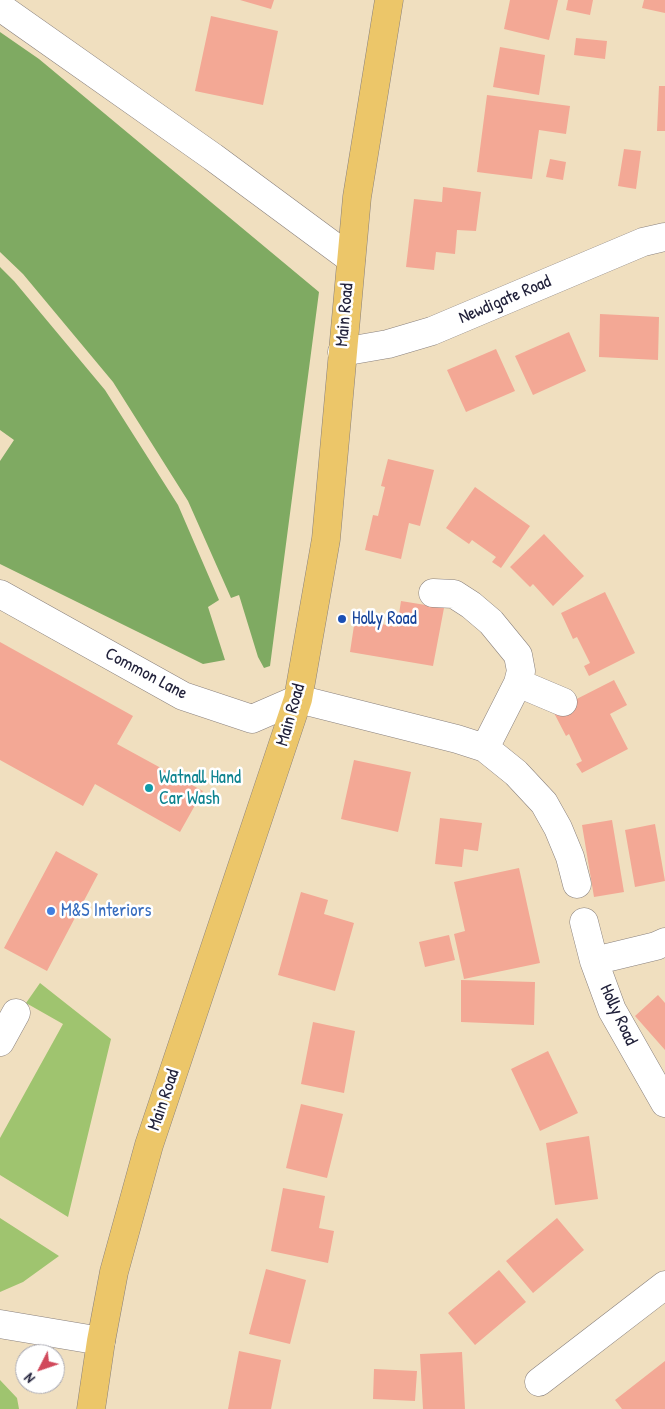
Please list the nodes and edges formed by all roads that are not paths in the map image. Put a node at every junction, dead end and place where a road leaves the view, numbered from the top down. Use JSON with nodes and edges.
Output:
{"nodes":[{"id":1,"x":389,"y":0,"type":"edge"},
{"id":2,"x":0,"y":7,"type":"edge"},
{"id":3,"x":665,"y":237,"type":"edge"},
{"id":4,"x":351,"y":259,"type":"junction"},
{"id":5,"x":342,"y":352,"type":"junction"},
{"id":6,"x":433,"y":593,"type":"dead end"},
{"id":7,"x":0,"y":594,"type":"edge"},
{"id":8,"x":518,"y":683,"type":"junction"},
{"id":9,"x":298,"y":698,"type":"junction"},
{"id":10,"x":563,"y":702,"type":"dead end"},
{"id":11,"x":485,"y":748,"type":"junction"},
{"id":12,"x":577,"y":884,"type":"dead end"},
{"id":13,"x":584,"y":922,"type":"dead end"},
{"id":14,"x":661,"y":944,"type":"edge"},
{"id":15,"x":594,"y":961,"type":"junction"},
{"id":16,"x":16,"y":1013,"type":"dead end"},
{"id":17,"x":0,"y":1042,"type":"edge"},
{"id":18,"x":665,"y":1103,"type":"edge"},
{"id":19,"x":665,"y":1285,"type":"edge"},
{"id":20,"x":0,"y":1324,"type":"edge"},
{"id":21,"x":101,"y":1341,"type":"junction"},
{"id":22,"x":539,"y":1382,"type":"dead end"},
{"id":23,"x":91,"y":1409,"type":"edge"}],
"edges":[{"from":1,"to":4,"type":"main road","name":"Main Road"},
{"from":2,"to":4,"type":"street"},
{"from":3,"to":5,"type":"street","name":"Newdigate Road"},
{"from":4,"to":5,"type":"main road","name":"Main Road"},
{"from":5,"to":9,"type":"main road","name":"Main Road"},
{"from":6,"to":8,"type":"street"},
{"from":7,"to":9,"type":"street","name":"Common Lane"},
{"from":8,"to":10,"type":"street"},
{"from":8,"to":11,"type":"street"},
{"from":9,"to":11,"type":"street"},
{"from":9,"to":21,"type":"main road","name":"Main Road"},
{"from":11,"to":12,"type":"street"},
{"from":13,"to":15,"type":"street","name":"Holly Road"},
{"from":14,"to":15,"type":"street"},
{"from":15,"to":18,"type":"street","name":"Holly Road"},
{"from":16,"to":17,"type":"street"},
{"from":19,"to":22,"type":"street"},
{"from":20,"to":21,"type":"street"},
{"from":21,"to":23,"type":"main road","name":"Main Road"}]}
